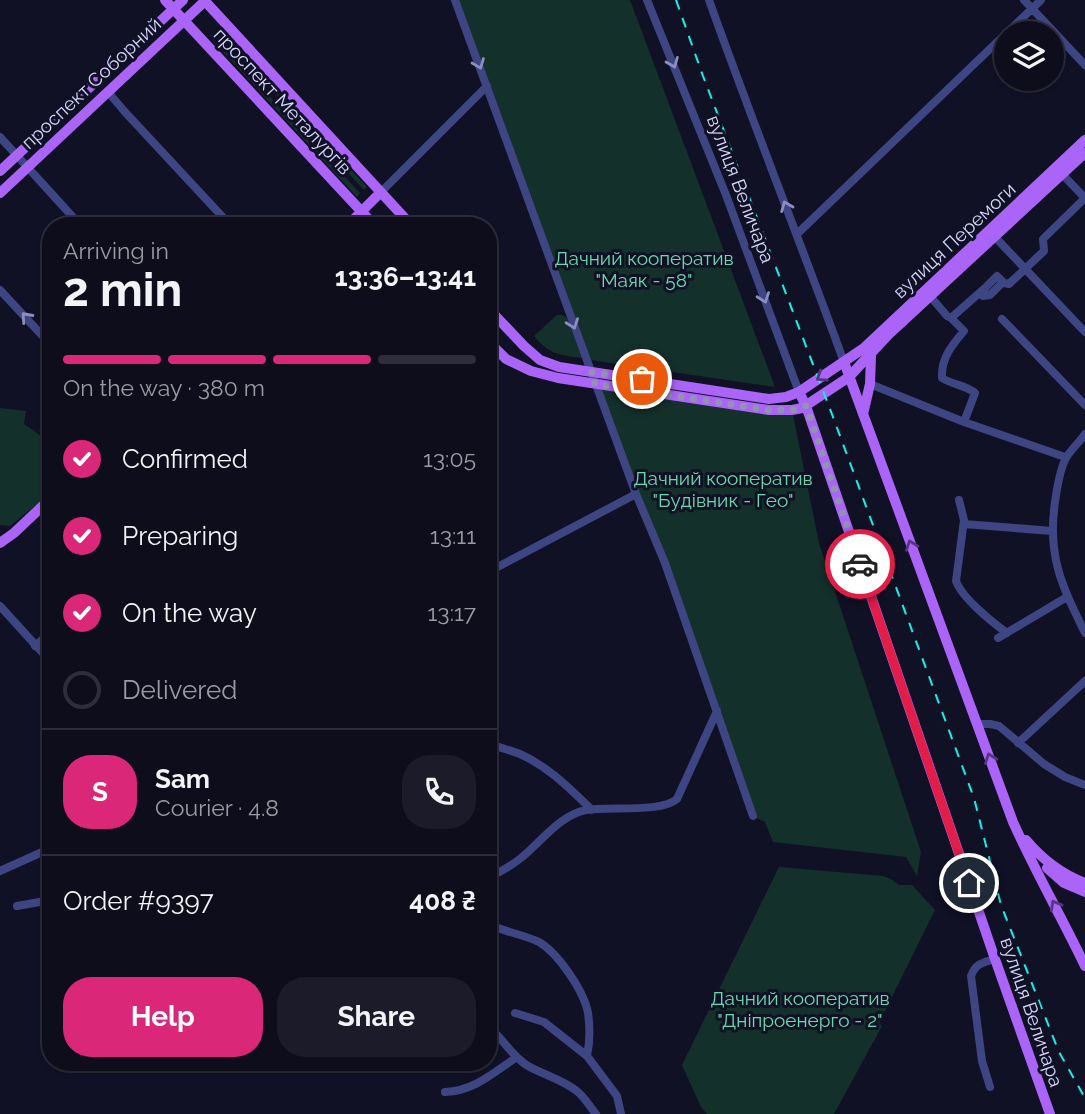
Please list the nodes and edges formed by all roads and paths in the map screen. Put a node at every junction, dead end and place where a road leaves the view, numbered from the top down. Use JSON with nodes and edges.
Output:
{"nodes":[{"id":1,"x":165,"y":0,"type":"edge"},
{"id":2,"x":183,"y":0,"type":"edge"},
{"id":3,"x":205,"y":0,"type":"edge"},
{"id":4,"x":455,"y":0,"type":"edge"},
{"id":5,"x":647,"y":0,"type":"edge"},
{"id":6,"x":709,"y":0,"type":"edge"},
{"id":7,"x":1024,"y":0,"type":"edge"},
{"id":8,"x":1041,"y":0,"type":"edge"},
{"id":9,"x":174,"y":9,"type":"junction"},
{"id":10,"x":1032,"y":9,"type":"junction"},
{"id":11,"x":184,"y":20,"type":"junction"},
{"id":12,"x":1085,"y":65,"type":"edge"},
{"id":13,"x":487,"y":86,"type":"junction"},
{"id":14,"x":108,"y":92,"type":"junction"},
{"id":15,"x":0,"y":137,"type":"edge"},
{"id":16,"x":1085,"y":140,"type":"edge"},
{"id":17,"x":1085,"y":153,"type":"edge"},
{"id":18,"x":17,"y":155,"type":"junction"},
{"id":19,"x":28,"y":166,"type":"junction"},
{"id":20,"x":0,"y":171,"type":"edge"},
{"id":21,"x":1062,"y":174,"type":"junction"},
{"id":22,"x":0,"y":192,"type":"edge"},
{"id":23,"x":381,"y":192,"type":"junction"},
{"id":24,"x":362,"y":212,"type":"junction"},
{"id":25,"x":73,"y":217,"type":"edge"},
{"id":26,"x":224,"y":217,"type":"edge"},
{"id":27,"x":357,"y":217,"type":"edge"},
{"id":28,"x":367,"y":217,"type":"edge"},
{"id":29,"x":404,"y":217,"type":"edge"},
{"id":30,"x":797,"y":234,"type":"junction"},
{"id":31,"x":995,"y":237,"type":"junction"},
{"id":32,"x":1025,"y":270,"type":"junction"},
{"id":33,"x":0,"y":290,"type":"edge"},
{"id":34,"x":930,"y":296,"type":"junction"},
{"id":35,"x":497,"y":318,"type":"edge"},
{"id":36,"x":951,"y":318,"type":"junction"},
{"id":37,"x":1002,"y":319,"type":"dead end"},
{"id":38,"x":1085,"y":332,"type":"edge"},
{"id":39,"x":42,"y":335,"type":"edge"},
{"id":40,"x":524,"y":346,"type":"junction"},
{"id":41,"x":497,"y":350,"type":"edge"},
{"id":42,"x":868,"y":352,"type":"junction"},
{"id":43,"x":511,"y":361,"type":"junction"},
{"id":44,"x":844,"y":362,"type":"junction"},
{"id":45,"x":591,"y":372,"type":"junction"},
{"id":46,"x":849,"y":377,"type":"junction"},
{"id":47,"x":595,"y":384,"type":"junction"},
{"id":48,"x":870,"y":384,"type":"junction"},
{"id":49,"x":799,"y":392,"type":"junction"},
{"id":50,"x":1085,"y":405,"type":"edge"},
{"id":51,"x":806,"y":406,"type":"junction"},
{"id":52,"x":863,"y":415,"type":"junction"},
{"id":53,"x":964,"y":422,"type":"junction"},
{"id":54,"x":1085,"y":434,"type":"edge"},
{"id":55,"x":1065,"y":457,"type":"junction"},
{"id":56,"x":636,"y":494,"type":"junction"},
{"id":57,"x":958,"y":500,"type":"dead end"},
{"id":58,"x":42,"y":507,"type":"edge"},
{"id":59,"x":964,"y":524,"type":"junction"},
{"id":60,"x":1052,"y":531,"type":"junction"},
{"id":61,"x":0,"y":543,"type":"edge"},
{"id":62,"x":497,"y":567,"type":"edge"},
{"id":63,"x":1067,"y":597,"type":"junction"},
{"id":64,"x":0,"y":606,"type":"edge"},
{"id":65,"x":1007,"y":633,"type":"junction"},
{"id":66,"x":1085,"y":633,"type":"edge"},
{"id":67,"x":998,"y":638,"type":"dead end"},
{"id":68,"x":42,"y":640,"type":"edge"},
{"id":69,"x":36,"y":646,"type":"junction"},
{"id":70,"x":42,"y":652,"type":"edge"},
{"id":71,"x":1085,"y":681,"type":"edge"},
{"id":72,"x":717,"y":711,"type":"junction"},
{"id":73,"x":977,"y":724,"type":"junction"},
{"id":74,"x":1018,"y":743,"type":"junction"},
{"id":75,"x":497,"y":746,"type":"edge"},
{"id":76,"x":1085,"y":785,"type":"edge"},
{"id":77,"x":592,"y":810,"type":"junction"},
{"id":78,"x":753,"y":816,"type":"dead end"},
{"id":79,"x":1013,"y":822,"type":"junction"},
{"id":80,"x":1028,"y":843,"type":"junction"},
{"id":81,"x":42,"y":852,"type":"edge"},
{"id":82,"x":0,"y":871,"type":"edge"},
{"id":83,"x":497,"y":872,"type":"edge"},
{"id":84,"x":1085,"y":883,"type":"edge"},
{"id":85,"x":1085,"y":892,"type":"edge"},
{"id":86,"x":42,"y":901,"type":"edge"},
{"id":87,"x":17,"y":905,"type":"dead end"},
{"id":88,"x":498,"y":928,"type":"dead end"},
{"id":89,"x":995,"y":959,"type":"junction"},
{"id":90,"x":1085,"y":966,"type":"edge"},
{"id":91,"x":515,"y":1013,"type":"dead end"},
{"id":92,"x":497,"y":1033,"type":"edge"},
{"id":93,"x":587,"y":1056,"type":"junction"},
{"id":94,"x":517,"y":1057,"type":"junction"},
{"id":95,"x":990,"y":1087,"type":"dead end"},
{"id":96,"x":445,"y":1093,"type":"dead end"},
{"id":97,"x":596,"y":1114,"type":"edge"},
{"id":98,"x":621,"y":1114,"type":"edge"},
{"id":99,"x":1050,"y":1114,"type":"edge"}],
"edges":[{"from":1,"to":9,"type":"main road","name":"проспект Металургів"},
{"from":2,"to":9,"type":"main road","name":"проспект Соборний"},
{"from":3,"to":11,"type":"main road","name":"проспект Соборний"},
{"from":3,"to":23,"type":"main road","name":"проспект Металургів"},
{"from":4,"to":13,"type":"street","one_way":true},
{"from":5,"to":49,"type":"street","name":"вулиця Величара","one_way":true},
{"from":30,"to":6,"type":"street","name":"вулиця Величара","one_way":true},
{"from":7,"to":10,"type":"street"},
{"from":8,"to":10,"type":"street"},
{"from":9,"to":11,"type":"main road","name":"проспект Металургів"},
{"from":9,"to":18,"type":"main road","name":"проспект Соборний"},
{"from":10,"to":12,"type":"street"},
{"from":10,"to":30,"type":"street"},
{"from":11,"to":14,"type":"main road","name":"проспект Соборний"},
{"from":11,"to":24,"type":"main road","name":"проспект Металургів"},
{"from":13,"to":23,"type":"street"},
{"from":13,"to":45,"type":"street","one_way":true},
{"from":14,"to":19,"type":"main road","name":"проспект Соборний"},
{"from":14,"to":26,"type":"street"},
{"from":15,"to":18,"type":"street"},
{"from":16,"to":42,"type":"main road","name":"вулиця Перемоги"},
{"from":17,"to":21,"type":"main road","name":"вулиця Перемоги"},
{"from":18,"to":19,"type":"street"},
{"from":18,"to":20,"type":"main road","name":"проспект Соборний"},
{"from":19,"to":22,"type":"main road","name":"проспект Соборний"},
{"from":19,"to":25,"type":"street"},
{"from":21,"to":31,"type":"main road","name":"вулиця Перемоги"},
{"from":21,"to":32,"type":"street"},
{"from":23,"to":24,"type":"main road"},
{"from":23,"to":29,"type":"main road","name":"проспект Металургів"},
{"from":24,"to":27,"type":"main road"},
{"from":24,"to":28,"type":"main road","name":"проспект Металургів"},
{"from":30,"to":44,"type":"street","name":"вулиця Величара"},
{"from":31,"to":32,"type":"street"},
{"from":31,"to":34,"type":"main road","name":"вулиця Перемоги"},
{"from":32,"to":36,"type":"street"},
{"from":32,"to":38,"type":"street"},
{"from":39,"to":33,"type":"street","one_way":true},
{"from":34,"to":36,"type":"street"},
{"from":34,"to":42,"type":"main road","name":"вулиця Перемоги"},
{"from":35,"to":40,"type":"main road"},
{"from":36,"to":53,"type":"street"},
{"from":37,"to":50,"type":"street"},
{"from":40,"to":43,"type":"main road"},
{"from":40,"to":45,"type":"main road"},
{"from":41,"to":43,"type":"main road"},
{"from":42,"to":44,"type":"main road","name":"вулиця Перемоги"},
{"from":42,"to":46,"type":"main road","name":"вулиця Перемоги"},
{"from":42,"to":48,"type":"main road"},
{"from":43,"to":47,"type":"main road"},
{"from":44,"to":46,"type":"main road"},
{"from":44,"to":49,"type":"main road","one_way":true},
{"from":45,"to":47,"type":"street"},
{"from":45,"to":49,"type":"main road"},
{"from":46,"to":51,"type":"main road"},
{"from":46,"to":52,"type":"main road"},
{"from":47,"to":51,"type":"main road"},
{"from":47,"to":56,"type":"street"},
{"from":48,"to":52,"type":"main road"},
{"from":48,"to":53,"type":"street"},
{"from":49,"to":51,"type":"main road","name":"вулиця Величара"},
{"from":51,"to":89,"type":"main road","name":"вулиця Величара"},
{"from":73,"to":52,"type":"main road","one_way":true},
{"from":53,"to":55,"type":"street"},
{"from":54,"to":55,"type":"street"},
{"from":55,"to":60,"type":"street"},
{"from":56,"to":62,"type":"street"},
{"from":56,"to":72,"type":"street"},
{"from":57,"to":59,"type":"street"},
{"from":58,"to":61,"type":"main road"},
{"from":59,"to":60,"type":"street"},
{"from":59,"to":65,"type":"street"},
{"from":60,"to":63,"type":"street"},
{"from":63,"to":65,"type":"street"},
{"from":63,"to":66,"type":"street"},
{"from":64,"to":69,"type":"street"},
{"from":65,"to":67,"type":"street"},
{"from":68,"to":69,"type":"street"},
{"from":69,"to":70,"type":"street"},
{"from":71,"to":74,"type":"street"},
{"from":72,"to":77,"type":"street"},
{"from":72,"to":78,"type":"street"},
{"from":73,"to":74,"type":"street"},
{"from":79,"to":73,"type":"main road","one_way":true},
{"from":74,"to":76,"type":"street"},
{"from":75,"to":77,"type":"street"},
{"from":77,"to":83,"type":"street"},
{"from":79,"to":80,"type":"main road"},
{"from":90,"to":79,"type":"main road","one_way":true},
{"from":80,"to":84,"type":"main road"},
{"from":80,"to":85,"type":"main road"},
{"from":81,"to":82,"type":"street"},
{"from":86,"to":87,"type":"street"},
{"from":88,"to":93,"type":"street"},
{"from":89,"to":95,"type":"street"},
{"from":89,"to":99,"type":"main road","name":"вулиця Величара"},
{"from":91,"to":93,"type":"street"},
{"from":92,"to":94,"type":"street"},
{"from":93,"to":98,"type":"street"},
{"from":94,"to":96,"type":"street"},
{"from":94,"to":97,"type":"street"}]}
